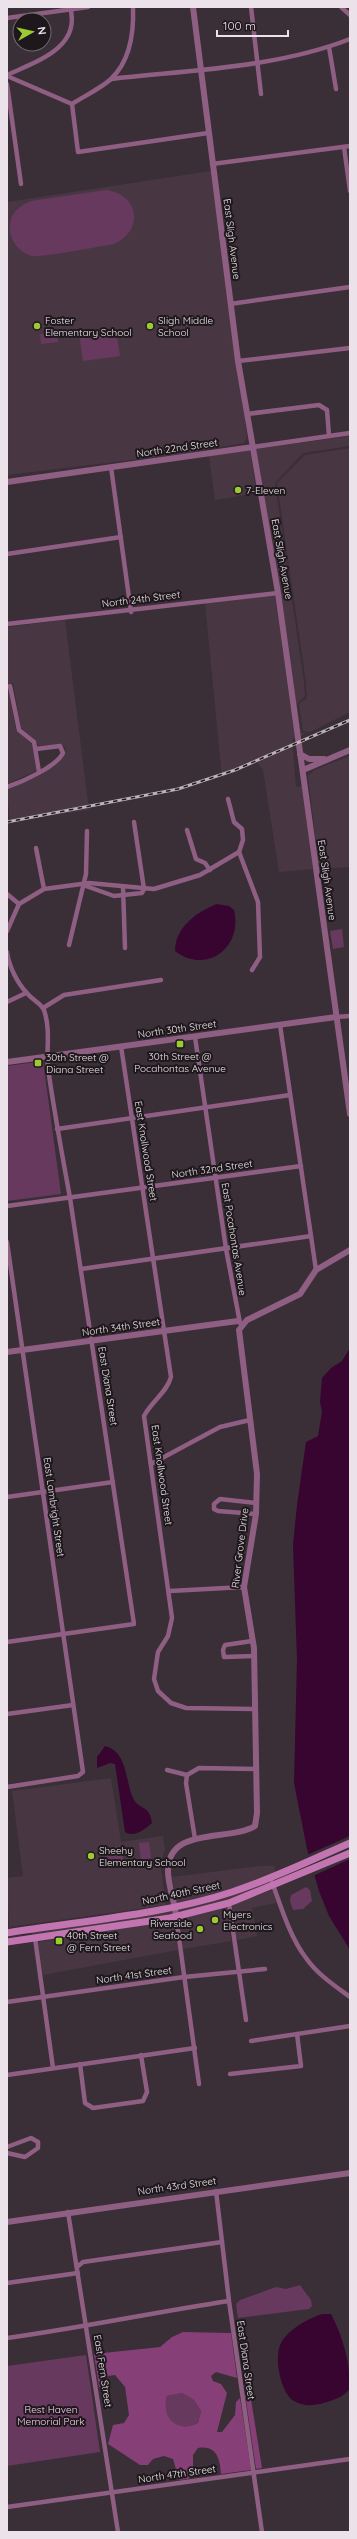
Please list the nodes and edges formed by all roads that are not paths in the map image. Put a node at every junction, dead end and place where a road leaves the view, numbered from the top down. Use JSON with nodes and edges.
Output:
{"nodes":[{"id":1,"x":88,"y":7,"type":"edge"},
{"id":2,"x":133,"y":7,"type":"edge"},
{"id":3,"x":193,"y":7,"type":"edge"},
{"id":4,"x":251,"y":7,"type":"edge"},
{"id":5,"x":342,"y":7,"type":"edge"},
{"id":6,"x":70,"y":8,"type":"edge"},
{"id":7,"x":350,"y":15,"type":"edge"},
{"id":8,"x":7,"y":18,"type":"edge"},
{"id":9,"x":350,"y":39,"type":"edge"},
{"id":10,"x":329,"y":47,"type":"junction"},
{"id":11,"x":258,"y":62,"type":"junction"},
{"id":12,"x":201,"y":69,"type":"junction"},
{"id":13,"x":7,"y":76,"type":"edge"},
{"id":14,"x":111,"y":79,"type":"junction"},
{"id":15,"x":7,"y":84,"type":"edge"},
{"id":16,"x":336,"y":89,"type":"dead end"},
{"id":17,"x":261,"y":94,"type":"dead end"},
{"id":18,"x":72,"y":104,"type":"junction"},
{"id":19,"x":208,"y":132,"type":"junction"},
{"id":20,"x":350,"y":146,"type":"edge"},
{"id":21,"x":344,"y":147,"type":"junction"},
{"id":22,"x":212,"y":164,"type":"junction"},
{"id":23,"x":21,"y":184,"type":"dead end"},
{"id":24,"x":350,"y":191,"type":"edge"},
{"id":25,"x":350,"y":287,"type":"edge"},
{"id":26,"x":230,"y":304,"type":"junction"},
{"id":27,"x":350,"y":348,"type":"edge"},
{"id":28,"x":238,"y":361,"type":"junction"},
{"id":29,"x":247,"y":414,"type":"junction"},
{"id":30,"x":350,"y":434,"type":"edge"},
{"id":31,"x":329,"y":436,"type":"junction"},
{"id":32,"x":253,"y":447,"type":"junction"},
{"id":33,"x":111,"y":467,"type":"junction"},
{"id":34,"x":7,"y":482,"type":"edge"},
{"id":35,"x":121,"y":537,"type":"junction"},
{"id":36,"x":7,"y":554,"type":"edge"},
{"id":37,"x":278,"y":592,"type":"junction"},
{"id":38,"x":131,"y":611,"type":"junction"},
{"id":39,"x":7,"y":624,"type":"edge"},
{"id":40,"x":10,"y":686,"type":"dead end"},
{"id":41,"x":36,"y":749,"type":"junction"},
{"id":42,"x":350,"y":750,"type":"edge"},
{"id":43,"x":300,"y":754,"type":"junction"},
{"id":44,"x":328,"y":759,"type":"junction"},
{"id":45,"x":303,"y":770,"type":"junction"},
{"id":46,"x":39,"y":772,"type":"junction"},
{"id":47,"x":7,"y":787,"type":"edge"},
{"id":48,"x":228,"y":800,"type":"dead end"},
{"id":49,"x":134,"y":822,"type":"dead end"},
{"id":50,"x":187,"y":830,"type":"dead end"},
{"id":51,"x":87,"y":831,"type":"dead end"},
{"id":52,"x":36,"y":848,"type":"dead end"},
{"id":53,"x":239,"y":852,"type":"junction"},
{"id":54,"x":210,"y":870,"type":"junction"},
{"id":55,"x":83,"y":885,"type":"junction"},
{"id":56,"x":123,"y":887,"type":"junction"},
{"id":57,"x":44,"y":889,"type":"junction"},
{"id":58,"x":144,"y":890,"type":"junction"},
{"id":59,"x":7,"y":894,"type":"edge"},
{"id":60,"x":123,"y":896,"type":"junction"},
{"id":61,"x":19,"y":904,"type":"junction"},
{"id":62,"x":7,"y":931,"type":"edge"},
{"id":63,"x":69,"y":945,"type":"dead end"},
{"id":64,"x":125,"y":948,"type":"dead end"},
{"id":65,"x":7,"y":952,"type":"edge"},
{"id":66,"x":252,"y":970,"type":"dead end"},
{"id":67,"x":161,"y":980,"type":"dead end"},
{"id":68,"x":26,"y":993,"type":"junction"},
{"id":69,"x":7,"y":1002,"type":"edge"},
{"id":70,"x":43,"y":1008,"type":"junction"},
{"id":71,"x":350,"y":1016,"type":"edge"},
{"id":72,"x":336,"y":1017,"type":"junction"},
{"id":73,"x":280,"y":1026,"type":"junction"},
{"id":74,"x":195,"y":1037,"type":"junction"},
{"id":75,"x":121,"y":1046,"type":"junction"},
{"id":76,"x":49,"y":1056,"type":"junction"},
{"id":77,"x":7,"y":1062,"type":"edge"},
{"id":78,"x":290,"y":1095,"type":"junction"},
{"id":79,"x":205,"y":1107,"type":"junction"},
{"id":80,"x":350,"y":1114,"type":"edge"},
{"id":81,"x":132,"y":1119,"type":"junction"},
{"id":82,"x":57,"y":1129,"type":"junction"},
{"id":83,"x":301,"y":1166,"type":"junction"},
{"id":84,"x":215,"y":1178,"type":"junction"},
{"id":85,"x":144,"y":1187,"type":"junction"},
{"id":86,"x":70,"y":1198,"type":"junction"},
{"id":87,"x":7,"y":1206,"type":"edge"},
{"id":88,"x":311,"y":1236,"type":"junction"},
{"id":89,"x":7,"y":1242,"type":"edge"},
{"id":90,"x":226,"y":1249,"type":"junction"},
{"id":91,"x":350,"y":1250,"type":"edge"},
{"id":92,"x":154,"y":1257,"type":"junction"},
{"id":93,"x":81,"y":1269,"type":"junction"},
{"id":94,"x":316,"y":1270,"type":"junction"},
{"id":95,"x":240,"y":1323,"type":"junction"},
{"id":96,"x":166,"y":1331,"type":"junction"},
{"id":97,"x":92,"y":1341,"type":"junction"},
{"id":98,"x":22,"y":1350,"type":"junction"},
{"id":99,"x":7,"y":1352,"type":"edge"},
{"id":100,"x":250,"y":1420,"type":"junction"},
{"id":101,"x":151,"y":1464,"type":"junction"},
{"id":102,"x":113,"y":1482,"type":"junction"},
{"id":103,"x":43,"y":1492,"type":"junction"},
{"id":104,"x":7,"y":1497,"type":"edge"},
{"id":105,"x":256,"y":1502,"type":"junction"},
{"id":106,"x":256,"y":1514,"type":"junction"},
{"id":107,"x":244,"y":1587,"type":"junction"},
{"id":108,"x":170,"y":1591,"type":"junction"},
{"id":109,"x":63,"y":1634,"type":"junction"},
{"id":110,"x":252,"y":1641,"type":"junction"},
{"id":111,"x":7,"y":1642,"type":"edge"},
{"id":112,"x":254,"y":1656,"type":"junction"},
{"id":113,"x":73,"y":1705,"type":"junction"},
{"id":114,"x":255,"y":1709,"type":"junction"},
{"id":115,"x":7,"y":1714,"type":"edge"},
{"id":116,"x":255,"y":1769,"type":"junction"},
{"id":117,"x":168,"y":1770,"type":"dead end"},
{"id":118,"x":188,"y":1775,"type":"junction"},
{"id":119,"x":7,"y":1787,"type":"edge"},
{"id":120,"x":195,"y":1839,"type":"junction"},
{"id":121,"x":350,"y":1843,"type":"edge"},
{"id":122,"x":350,"y":1853,"type":"edge"},
{"id":123,"x":270,"y":1878,"type":"junction"},
{"id":124,"x":273,"y":1887,"type":"junction"},
{"id":125,"x":229,"y":1903,"type":"junction"},
{"id":126,"x":175,"y":1906,"type":"junction"},
{"id":127,"x":176,"y":1916,"type":"junction"},
{"id":128,"x":7,"y":1933,"type":"edge"},
{"id":129,"x":36,"y":1938,"type":"junction"},
{"id":130,"x":7,"y":1942,"type":"edge"},
{"id":131,"x":265,"y":1969,"type":"dead end"},
{"id":132,"x":238,"y":1971,"type":"junction"},
{"id":133,"x":184,"y":1977,"type":"junction"},
{"id":134,"x":44,"y":1997,"type":"junction"},
{"id":135,"x":350,"y":1997,"type":"edge"},
{"id":136,"x":7,"y":2002,"type":"edge"},
{"id":137,"x":246,"y":2020,"type":"dead end"},
{"id":138,"x":350,"y":2026,"type":"edge"},
{"id":139,"x":296,"y":2034,"type":"junction"},
{"id":140,"x":252,"y":2041,"type":"dead end"},
{"id":141,"x":195,"y":2048,"type":"junction"},
{"id":142,"x":141,"y":2055,"type":"junction"},
{"id":143,"x":80,"y":2064,"type":"junction"},
{"id":144,"x":53,"y":2068,"type":"junction"},
{"id":145,"x":230,"y":2074,"type":"dead end"},
{"id":146,"x":7,"y":2075,"type":"edge"},
{"id":147,"x":200,"y":2084,"type":"dead end"},
{"id":148,"x":7,"y":2147,"type":"edge"},
{"id":149,"x":7,"y":2153,"type":"edge"},
{"id":150,"x":350,"y":2173,"type":"edge"},
{"id":151,"x":216,"y":2191,"type":"junction"},
{"id":152,"x":68,"y":2212,"type":"junction"},
{"id":153,"x":7,"y":2222,"type":"edge"},
{"id":154,"x":222,"y":2242,"type":"junction"},
{"id":155,"x":77,"y":2267,"type":"junction"},
{"id":156,"x":78,"y":2273,"type":"junction"},
{"id":157,"x":7,"y":2283,"type":"edge"},
{"id":158,"x":229,"y":2301,"type":"junction"},
{"id":159,"x":87,"y":2327,"type":"junction"},
{"id":160,"x":7,"y":2338,"type":"edge"},
{"id":161,"x":350,"y":2459,"type":"edge"},
{"id":162,"x":254,"y":2472,"type":"junction"},
{"id":163,"x":112,"y":2492,"type":"junction"},
{"id":164,"x":7,"y":2507,"type":"edge"},
{"id":165,"x":118,"y":2532,"type":"edge"},
{"id":166,"x":262,"y":2532,"type":"edge"}],
"edges":[{"from":1,"to":6,"type":"street"},
{"from":2,"to":14,"type":"street"},
{"from":3,"to":12,"type":"street","name":"East Sligh Avenue"},
{"from":4,"to":11,"type":"street"},
{"from":5,"to":7,"type":"street"},
{"from":6,"to":8,"type":"street"},
{"from":6,"to":13,"type":"street"},
{"from":9,"to":10,"type":"street"},
{"from":10,"to":11,"type":"street"},
{"from":10,"to":16,"type":"street"},
{"from":11,"to":12,"type":"street"},
{"from":11,"to":17,"type":"street"},
{"from":12,"to":14,"type":"street"},
{"from":12,"to":19,"type":"street","name":"East Sligh Avenue"},
{"from":13,"to":18,"type":"street"},
{"from":14,"to":18,"type":"street"},
{"from":15,"to":23,"type":"street"},
{"from":18,"to":19,"type":"street"},
{"from":19,"to":22,"type":"street","name":"East Sligh Avenue"},
{"from":20,"to":21,"type":"street"},
{"from":21,"to":22,"type":"street"},
{"from":21,"to":24,"type":"street"},
{"from":22,"to":26,"type":"street","name":"East Sligh Avenue"},
{"from":25,"to":26,"type":"street"},
{"from":26,"to":28,"type":"street","name":"East Sligh Avenue"},
{"from":27,"to":28,"type":"street"},
{"from":28,"to":29,"type":"street","name":"East Sligh Avenue"},
{"from":29,"to":31,"type":"street"},
{"from":29,"to":32,"type":"street","name":"East Sligh Avenue"},
{"from":30,"to":31,"type":"street","name":"North 22nd Street"},
{"from":31,"to":32,"type":"street","name":"North 22nd Street"},
{"from":32,"to":33,"type":"street","name":"North 22nd Street"},
{"from":32,"to":37,"type":"street","name":"East Sligh Avenue"},
{"from":33,"to":34,"type":"street","name":"North 22nd Street"},
{"from":33,"to":35,"type":"street"},
{"from":35,"to":36,"type":"street"},
{"from":35,"to":38,"type":"street"},
{"from":37,"to":38,"type":"street","name":"North 24th Street"},
{"from":37,"to":43,"type":"street","name":"East Sligh Avenue"},
{"from":38,"to":39,"type":"street","name":"North 24th Street"},
{"from":40,"to":41,"type":"street"},
{"from":41,"to":46,"type":"street"},
{"from":41,"to":46,"type":"street"},
{"from":42,"to":44,"type":"street"},
{"from":43,"to":44,"type":"street"},
{"from":43,"to":45,"type":"street","name":"East Sligh Avenue"},
{"from":44,"to":45,"type":"street"},
{"from":45,"to":72,"type":"street","name":"East Sligh Avenue"},
{"from":46,"to":47,"type":"street"},
{"from":48,"to":53,"type":"street"},
{"from":49,"to":58,"type":"street"},
{"from":50,"to":54,"type":"street"},
{"from":51,"to":55,"type":"street"},
{"from":52,"to":57,"type":"street"},
{"from":53,"to":54,"type":"street"},
{"from":53,"to":66,"type":"street"},
{"from":54,"to":58,"type":"street"},
{"from":55,"to":56,"type":"street"},
{"from":55,"to":57,"type":"street"},
{"from":55,"to":60,"type":"street"},
{"from":55,"to":63,"type":"street"},
{"from":56,"to":58,"type":"street"},
{"from":56,"to":60,"type":"street"},
{"from":57,"to":61,"type":"street"},
{"from":58,"to":60,"type":"street"},
{"from":59,"to":61,"type":"street"},
{"from":60,"to":64,"type":"street"},
{"from":61,"to":62,"type":"street"},
{"from":65,"to":68,"type":"street"},
{"from":67,"to":70,"type":"street"},
{"from":68,"to":69,"type":"street"},
{"from":68,"to":70,"type":"street"},
{"from":70,"to":76,"type":"street","name":"East Diana Street"},
{"from":71,"to":72,"type":"street","name":"North 30th Street"},
{"from":72,"to":73,"type":"street","name":"North 30th Street"},
{"from":72,"to":80,"type":"street","name":"East Sligh Avenue"},
{"from":73,"to":74,"type":"street","name":"North 30th Street"},
{"from":73,"to":78,"type":"street"},
{"from":74,"to":75,"type":"street","name":"North 30th Street"},
{"from":74,"to":79,"type":"street","name":"East Pocahontas Avenue"},
{"from":75,"to":76,"type":"street","name":"North 30th Street"},
{"from":75,"to":81,"type":"street","name":"East Knollwood Street"},
{"from":76,"to":77,"type":"street","name":"North 30th Street"},
{"from":76,"to":82,"type":"street","name":"East Diana Street"},
{"from":78,"to":79,"type":"street"},
{"from":78,"to":83,"type":"street"},
{"from":79,"to":81,"type":"street"},
{"from":79,"to":84,"type":"street","name":"East Pocahontas Avenue"},
{"from":81,"to":82,"type":"street"},
{"from":81,"to":85,"type":"street","name":"East Knollwood Street"},
{"from":82,"to":86,"type":"street","name":"East Diana Street"},
{"from":83,"to":84,"type":"street","name":"North 32nd Street"},
{"from":83,"to":88,"type":"street"},
{"from":84,"to":85,"type":"street","name":"North 32nd Street"},
{"from":84,"to":90,"type":"street","name":"East Pocahontas Avenue"},
{"from":85,"to":86,"type":"street","name":"North 32nd Street"},
{"from":85,"to":92,"type":"street","name":"East Knollwood Street"},
{"from":86,"to":87,"type":"street","name":"North 32nd Street"},
{"from":86,"to":93,"type":"street","name":"East Diana Street"},
{"from":88,"to":90,"type":"street"},
{"from":88,"to":94,"type":"street"},
{"from":89,"to":98,"type":"street","name":"East Lambright Street"},
{"from":90,"to":92,"type":"street"},
{"from":90,"to":95,"type":"street","name":"East Pocahontas Avenue"},
{"from":91,"to":94,"type":"street"},
{"from":92,"to":93,"type":"street"},
{"from":92,"to":96,"type":"street","name":"East Knollwood Street"},
{"from":93,"to":97,"type":"street","name":"East Diana Street"},
{"from":94,"to":95,"type":"street"},
{"from":95,"to":96,"type":"street","name":"North 34th Street"},
{"from":95,"to":100,"type":"street","name":"River Grove Drive"},
{"from":96,"to":97,"type":"street","name":"North 34th Street"},
{"from":96,"to":101,"type":"street","name":"East Knollwood Street"},
{"from":97,"to":98,"type":"street","name":"North 34th Street"},
{"from":97,"to":102,"type":"street","name":"East Diana Street"},
{"from":98,"to":99,"type":"street","name":"North 34th Street"},
{"from":98,"to":103,"type":"street","name":"East Lambright Street"},
{"from":100,"to":101,"type":"street"},
{"from":100,"to":105,"type":"street","name":"River Grove Drive"},
{"from":101,"to":108,"type":"street","name":"East Knollwood Street"},
{"from":102,"to":103,"type":"street"},
{"from":102,"to":109,"type":"street","name":"East Diana Street"},
{"from":103,"to":104,"type":"street"},
{"from":103,"to":109,"type":"street","name":"East Lambright Street"},
{"from":105,"to":106,"type":"street","name":"River Grove Drive"},
{"from":105,"to":106,"type":"street"},
{"from":106,"to":107,"type":"street","name":"River Grove Drive"},
{"from":107,"to":108,"type":"street"},
{"from":107,"to":110,"type":"street","name":"River Grove Drive"},
{"from":108,"to":114,"type":"street","name":"East Knollwood Street"},
{"from":109,"to":111,"type":"street"},
{"from":109,"to":113,"type":"street","name":"East Lambright Street"},
{"from":110,"to":112,"type":"street","name":"River Grove Drive"},
{"from":110,"to":112,"type":"street"},
{"from":112,"to":114,"type":"street","name":"River Grove Drive"},
{"from":113,"to":115,"type":"street"},
{"from":113,"to":119,"type":"street","name":"East Lambright Street"},
{"from":114,"to":116,"type":"street","name":"River Grove Drive"},
{"from":116,"to":118,"type":"street"},
{"from":116,"to":120,"type":"street","name":"River Grove Drive"},
{"from":117,"to":118,"type":"street"},
{"from":118,"to":120,"type":"street"},
{"from":120,"to":126,"type":"street","name":"River Grove Drive"},
{"from":121,"to":123,"type":"main road","name":"North 40th Street"},
{"from":122,"to":124,"type":"main road","name":"North 40th Street"},
{"from":123,"to":124,"type":"street"},
{"from":123,"to":126,"type":"main road","name":"North 40th Street"},
{"from":124,"to":125,"type":"main road","name":"North 40th Street"},
{"from":124,"to":135,"type":"street"},
{"from":125,"to":127,"type":"main road","name":"North 40th Street"},
{"from":125,"to":132,"type":"street"},
{"from":126,"to":127,"type":"street","name":"River Grove Drive"},
{"from":126,"to":128,"type":"main road","name":"North 40th Street"},
{"from":127,"to":129,"type":"main road","name":"North 40th Street"},
{"from":127,"to":133,"type":"street"},
{"from":129,"to":130,"type":"main road","name":"North 40th Street"},
{"from":129,"to":134,"type":"street"},
{"from":131,"to":132,"type":"street","name":"North 41st Street"},
{"from":132,"to":133,"type":"street","name":"North 41st Street"},
{"from":132,"to":137,"type":"street"},
{"from":133,"to":134,"type":"street","name":"North 41st Street"},
{"from":133,"to":141,"type":"street"},
{"from":134,"to":136,"type":"street","name":"North 41st Street"},
{"from":134,"to":144,"type":"street"},
{"from":138,"to":139,"type":"street"},
{"from":139,"to":140,"type":"street"},
{"from":139,"to":145,"type":"street"},
{"from":141,"to":142,"type":"street"},
{"from":141,"to":147,"type":"street"},
{"from":142,"to":143,"type":"street"},
{"from":142,"to":143,"type":"street"},
{"from":143,"to":144,"type":"street"},
{"from":144,"to":146,"type":"street"},
{"from":148,"to":149,"type":"street"},
{"from":150,"to":151,"type":"street","name":"North 43rd Street"},
{"from":151,"to":152,"type":"street","name":"North 43rd Street"},
{"from":151,"to":154,"type":"street","name":"East Diana Street"},
{"from":152,"to":153,"type":"street","name":"North 43rd Street"},
{"from":152,"to":155,"type":"street","name":"East Fern Street"},
{"from":154,"to":155,"type":"street"},
{"from":154,"to":158,"type":"street","name":"East Diana Street"},
{"from":155,"to":156,"type":"street","name":"East Fern Street"},
{"from":156,"to":157,"type":"street"},
{"from":156,"to":159,"type":"street","name":"East Fern Street"},
{"from":158,"to":159,"type":"street"},
{"from":158,"to":162,"type":"street","name":"East Diana Street"},
{"from":159,"to":160,"type":"street"},
{"from":159,"to":163,"type":"street","name":"East Fern Street"},
{"from":161,"to":162,"type":"street","name":"North 47th Street"},
{"from":162,"to":163,"type":"street","name":"North 47th Street"},
{"from":162,"to":166,"type":"street","name":"East Diana Street"},
{"from":163,"to":164,"type":"street","name":"North 47th Street"},
{"from":163,"to":165,"type":"street","name":"East Fern Street"}]}
